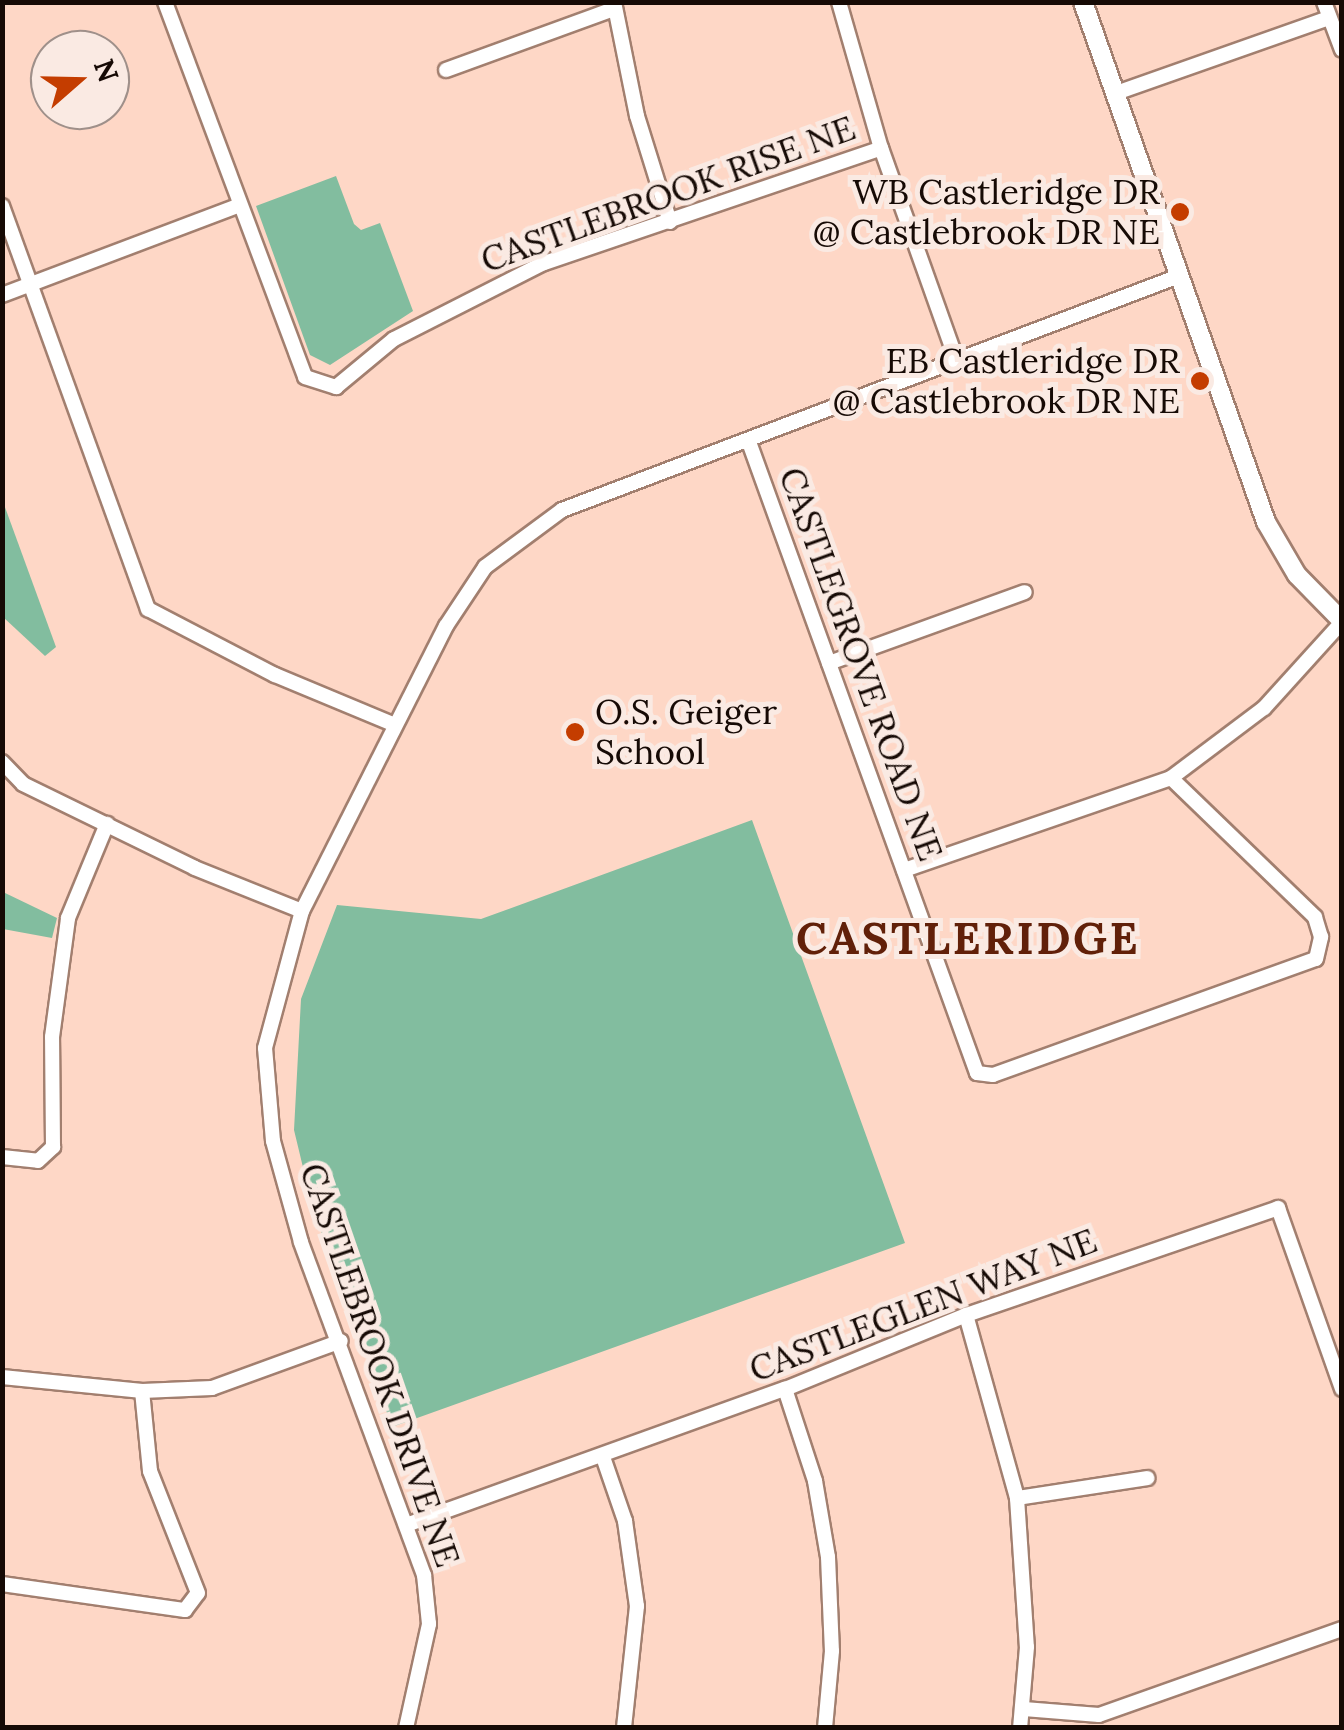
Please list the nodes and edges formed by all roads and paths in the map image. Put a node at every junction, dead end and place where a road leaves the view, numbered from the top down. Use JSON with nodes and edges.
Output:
{"nodes":[{"id":1,"x":165,"y":2,"type":"edge"},
{"id":2,"x":839,"y":2,"type":"edge"},
{"id":3,"x":1083,"y":2,"type":"edge"},
{"id":4,"x":1324,"y":2,"type":"edge"},
{"id":5,"x":614,"y":6,"type":"edge"},
{"id":6,"x":1330,"y":18,"type":"junction"},
{"id":7,"x":1342,"y":50,"type":"edge"},
{"id":8,"x":446,"y":70,"type":"dead end"},
{"id":9,"x":1116,"y":93,"type":"junction"},
{"id":10,"x":881,"y":148,"type":"junction"},
{"id":11,"x":2,"y":206,"type":"edge"},
{"id":12,"x":237,"y":206,"type":"junction"},
{"id":13,"x":670,"y":222,"type":"junction"},
{"id":14,"x":1179,"y":276,"type":"junction"},
{"id":15,"x":31,"y":284,"type":"junction"},
{"id":16,"x":2,"y":294,"type":"edge"},
{"id":17,"x":956,"y":362,"type":"junction"},
{"id":18,"x":749,"y":442,"type":"junction"},
{"id":19,"x":1025,"y":592,"type":"dead end"},
{"id":20,"x":1342,"y":621,"type":"edge"},
{"id":21,"x":829,"y":663,"type":"junction"},
{"id":22,"x":395,"y":725,"type":"junction"},
{"id":23,"x":2,"y":762,"type":"edge"},
{"id":24,"x":1170,"y":778,"type":"junction"},
{"id":25,"x":108,"y":824,"type":"junction"},
{"id":26,"x":904,"y":870,"type":"junction"},
{"id":27,"x":302,"y":911,"type":"junction"},
{"id":28,"x":2,"y":1157,"type":"edge"},
{"id":29,"x":966,"y":1315,"type":"junction"},
{"id":30,"x":341,"y":1341,"type":"junction"},
{"id":31,"x":2,"y":1378,"type":"edge"},
{"id":32,"x":1342,"y":1389,"type":"edge"},
{"id":33,"x":785,"y":1390,"type":"junction"},
{"id":34,"x":142,"y":1391,"type":"junction"},
{"id":35,"x":603,"y":1457,"type":"junction"},
{"id":36,"x":1147,"y":1478,"type":"dead end"},
{"id":37,"x":1017,"y":1498,"type":"junction"},
{"id":38,"x":409,"y":1524,"type":"junction"},
{"id":39,"x":2,"y":1584,"type":"edge"},
{"id":40,"x":1342,"y":1629,"type":"edge"},
{"id":41,"x":1024,"y":1709,"type":"junction"},
{"id":42,"x":406,"y":1728,"type":"edge"},
{"id":43,"x":624,"y":1728,"type":"edge"},
{"id":44,"x":825,"y":1728,"type":"edge"},
{"id":45,"x":1020,"y":1728,"type":"edge"}],
"edges":[{"from":1,"to":12,"type":"street","name":"CASTLEBROOK RISE NE"},
{"from":2,"to":10,"type":"street"},
{"from":3,"to":9,"type":"street"},
{"from":4,"to":6,"type":"street"},
{"from":5,"to":8,"type":"street"},
{"from":5,"to":13,"type":"street"},
{"from":6,"to":7,"type":"street"},
{"from":6,"to":9,"type":"street"},
{"from":9,"to":14,"type":"street"},
{"from":10,"to":13,"type":"street","name":"CASTLEBROOK RISE NE"},
{"from":10,"to":17,"type":"street"},
{"from":11,"to":15,"type":"street"},
{"from":12,"to":13,"type":"street","name":"CASTLEBROOK RISE NE"},
{"from":12,"to":15,"type":"street"},
{"from":14,"to":17,"type":"street","name":"CASTLEBROOK DRIVE NE"},
{"from":14,"to":20,"type":"street"},
{"from":15,"to":16,"type":"street"},
{"from":15,"to":22,"type":"street"},
{"from":17,"to":18,"type":"street","name":"CASTLEBROOK DRIVE NE"},
{"from":18,"to":21,"type":"street","name":"CASTLEGROVE ROAD NE"},
{"from":18,"to":22,"type":"street","name":"CASTLEBROOK DRIVE NE"},
{"from":19,"to":21,"type":"street"},
{"from":20,"to":24,"type":"street"},
{"from":21,"to":26,"type":"street","name":"CASTLEGROVE ROAD NE"},
{"from":22,"to":27,"type":"street","name":"CASTLEBROOK DRIVE NE"},
{"from":23,"to":25,"type":"street"},
{"from":24,"to":26,"type":"street"},
{"from":24,"to":26,"type":"street","name":"CASTLEGROVE ROAD NE"},
{"from":25,"to":27,"type":"street"},
{"from":25,"to":28,"type":"street"},
{"from":27,"to":30,"type":"street","name":"CASTLEBROOK DRIVE NE"},
{"from":29,"to":32,"type":"street","name":"CASTLEGLEN WAY NE"},
{"from":29,"to":33,"type":"street","name":"CASTLEGLEN WAY NE"},
{"from":29,"to":37,"type":"street"},
{"from":30,"to":34,"type":"street"},
{"from":30,"to":38,"type":"street","name":"CASTLEBROOK DRIVE NE"},
{"from":31,"to":34,"type":"street"},
{"from":33,"to":35,"type":"street","name":"CASTLEGLEN WAY NE"},
{"from":33,"to":44,"type":"street"},
{"from":34,"to":39,"type":"street"},
{"from":35,"to":38,"type":"street","name":"CASTLEGLEN WAY NE"},
{"from":35,"to":43,"type":"street"},
{"from":36,"to":37,"type":"street"},
{"from":37,"to":41,"type":"street"},
{"from":38,"to":42,"type":"street","name":"CASTLEBROOK DRIVE NE"},
{"from":40,"to":41,"type":"street"},
{"from":41,"to":45,"type":"street"}]}
